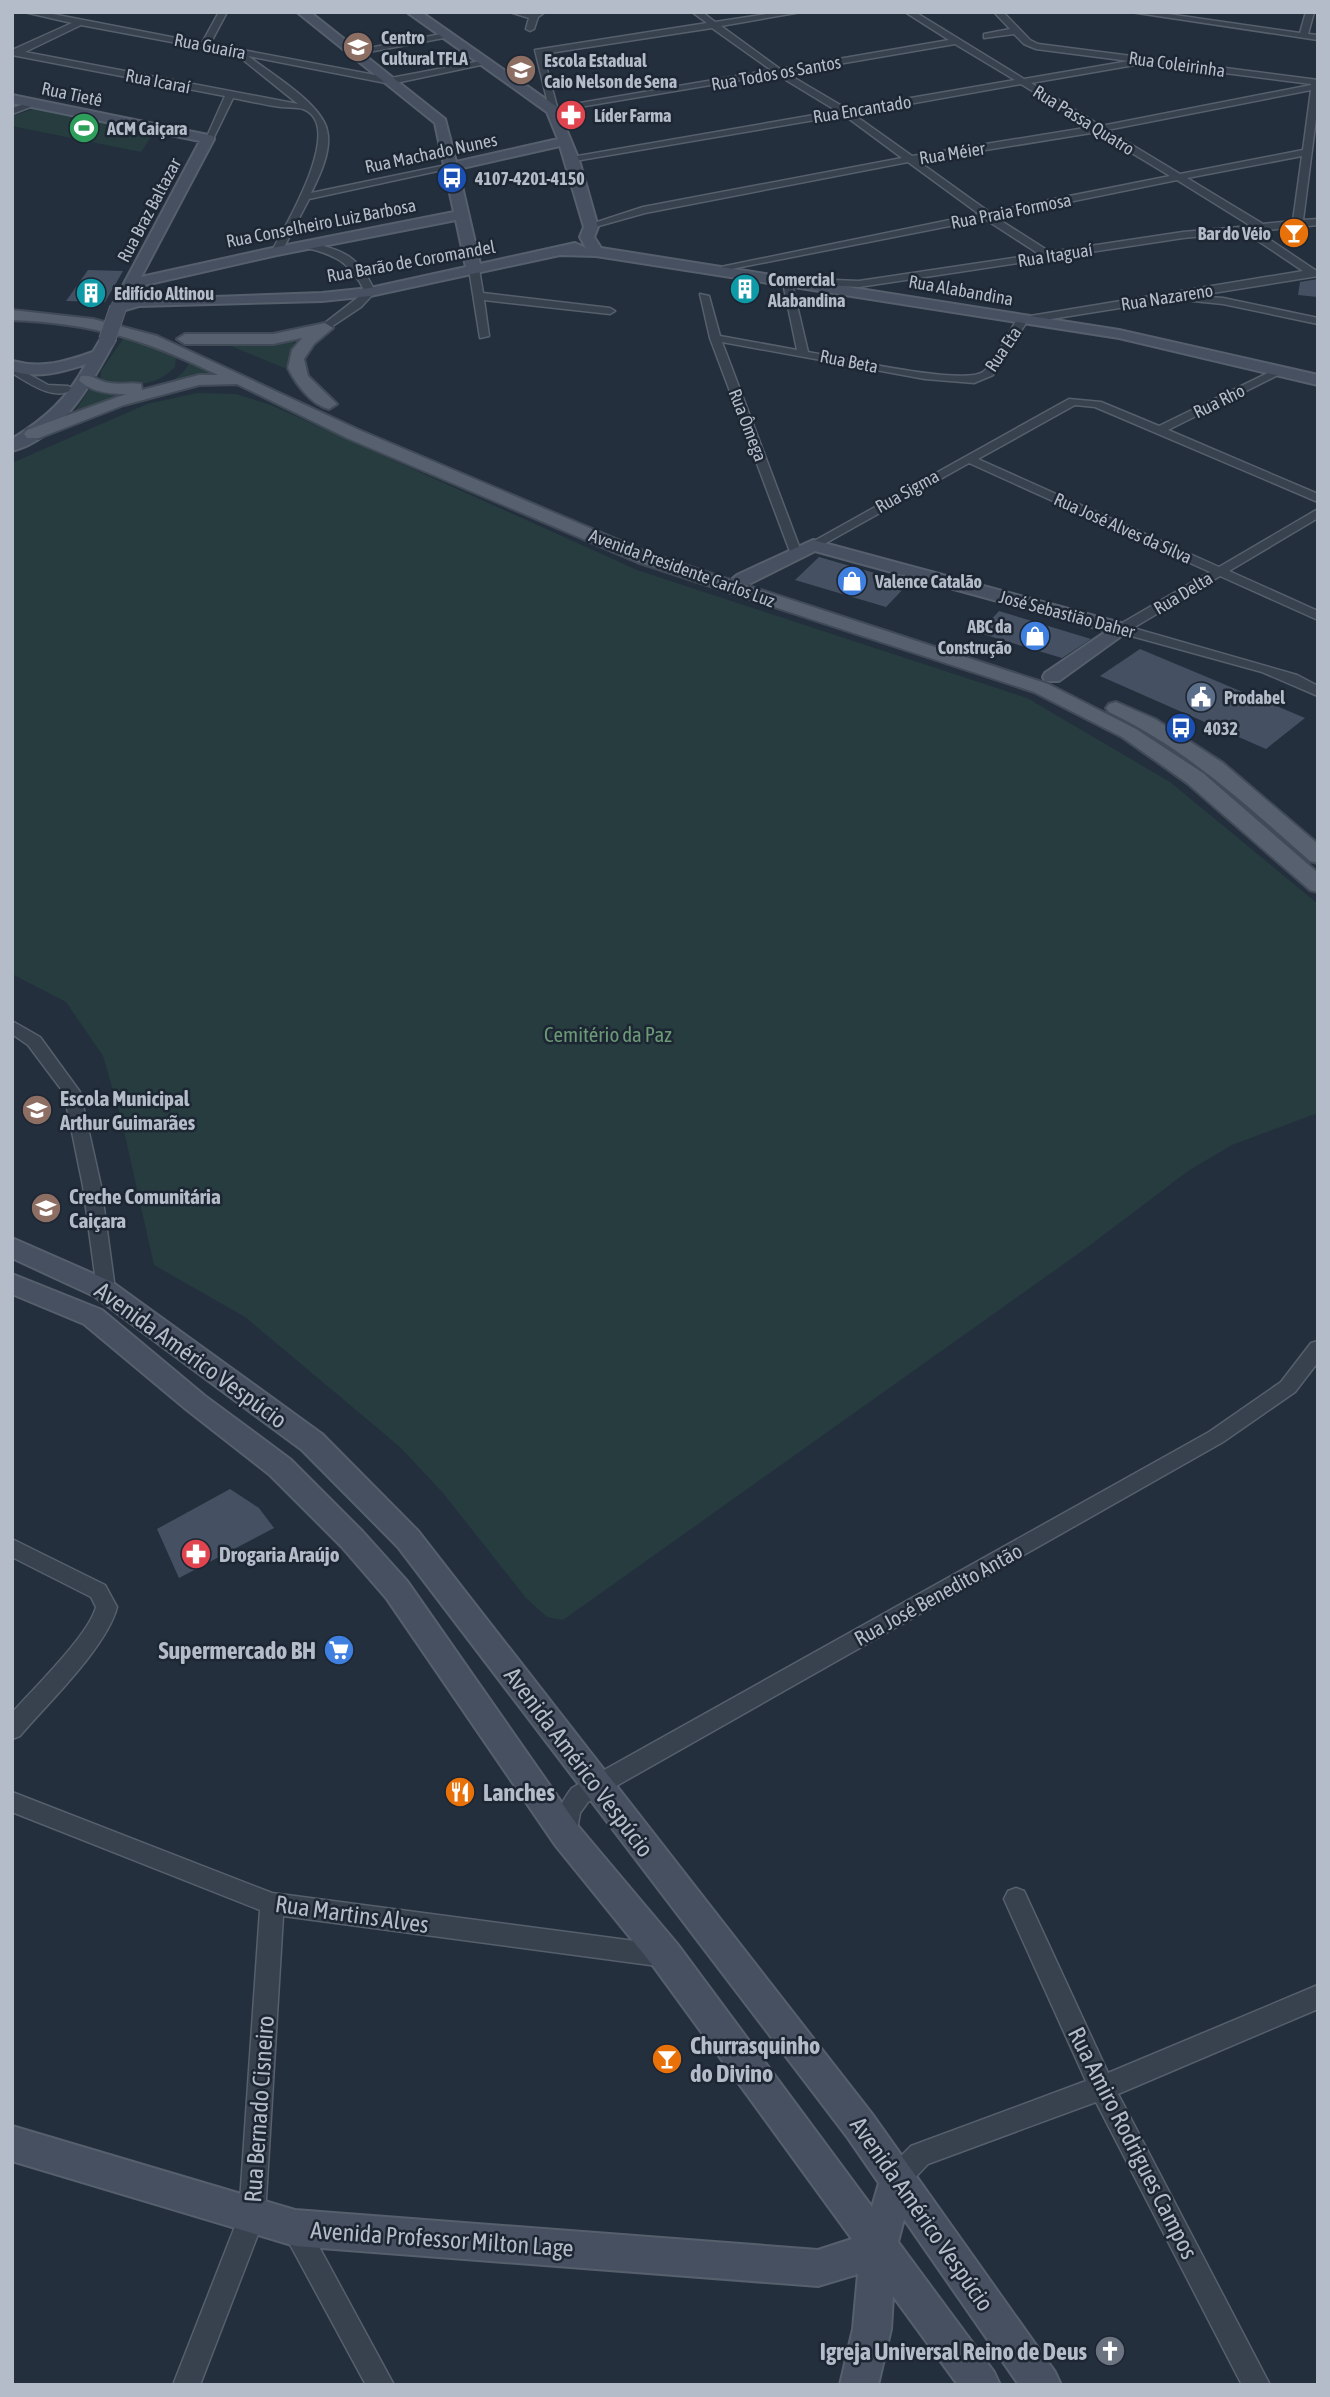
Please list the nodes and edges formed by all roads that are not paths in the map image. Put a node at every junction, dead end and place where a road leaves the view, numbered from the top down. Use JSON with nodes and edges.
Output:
{"nodes":[{"id":1,"x":28,"y":12,"type":"edge"},
{"id":2,"x":223,"y":12,"type":"edge"},
{"id":3,"x":303,"y":12,"type":"edge"},
{"id":4,"x":413,"y":12,"type":"edge"},
{"id":5,"x":514,"y":12,"type":"edge"},
{"id":6,"x":696,"y":12,"type":"edge"},
{"id":7,"x":797,"y":12,"type":"edge"},
{"id":8,"x":909,"y":12,"type":"edge"},
{"id":9,"x":998,"y":12,"type":"edge"},
{"id":10,"x":1135,"y":12,"type":"edge"},
{"id":11,"x":1310,"y":12,"type":"edge"},
{"id":12,"x":538,"y":14,"type":"edge"},
{"id":13,"x":80,"y":22,"type":"junction"},
{"id":14,"x":717,"y":26,"type":"junction"},
{"id":15,"x":530,"y":29,"type":"dead end"},
{"id":16,"x":1015,"y":32,"type":"junction"},
{"id":17,"x":446,"y":35,"type":"junction"},
{"id":18,"x":987,"y":36,"type":"dead end"},
{"id":19,"x":1303,"y":36,"type":"junction"},
{"id":20,"x":1318,"y":38,"type":"edge"},
{"id":21,"x":957,"y":41,"type":"junction"},
{"id":22,"x":205,"y":45,"type":"junction"},
{"id":23,"x":237,"y":51,"type":"junction"},
{"id":24,"x":14,"y":52,"type":"edge"},
{"id":25,"x":354,"y":52,"type":"junction"},
{"id":26,"x":1152,"y":59,"type":"junction"},
{"id":27,"x":486,"y":63,"type":"junction"},
{"id":28,"x":1234,"y":72,"type":"junction"},
{"id":29,"x":780,"y":73,"type":"junction"},
{"id":30,"x":391,"y":81,"type":"junction"},
{"id":31,"x":1026,"y":83,"type":"junction"},
{"id":32,"x":1254,"y":83,"type":"dead end"},
{"id":33,"x":1316,"y":84,"type":"edge"},
{"id":34,"x":1265,"y":89,"type":"dead end"},
{"id":35,"x":230,"y":95,"type":"junction"},
{"id":36,"x":1275,"y":95,"type":"junction"},
{"id":37,"x":12,"y":99,"type":"edge"},
{"id":38,"x":34,"y":104,"type":"junction"},
{"id":39,"x":305,"y":107,"type":"junction"},
{"id":40,"x":553,"y":110,"type":"junction"},
{"id":41,"x":12,"y":111,"type":"edge"},
{"id":42,"x":845,"y":112,"type":"junction"},
{"id":43,"x":1314,"y":122,"type":"edge"},
{"id":44,"x":1097,"y":129,"type":"junction"},
{"id":45,"x":208,"y":139,"type":"junction"},
{"id":46,"x":565,"y":141,"type":"junction"},
{"id":47,"x":1307,"y":152,"type":"junction"},
{"id":48,"x":912,"y":159,"type":"junction"},
{"id":49,"x":572,"y":160,"type":"junction"},
{"id":50,"x":451,"y":167,"type":"junction"},
{"id":51,"x":1178,"y":178,"type":"junction"},
{"id":52,"x":1303,"y":180,"type":"junction"},
{"id":53,"x":1318,"y":180,"type":"edge"},
{"id":54,"x":304,"y":197,"type":"junction"},
{"id":55,"x":461,"y":215,"type":"junction"},
{"id":56,"x":988,"y":216,"type":"junction"},
{"id":57,"x":1318,"y":222,"type":"edge"},
{"id":58,"x":1298,"y":223,"type":"junction"},
{"id":59,"x":591,"y":227,"type":"junction"},
{"id":60,"x":1259,"y":227,"type":"junction"},
{"id":61,"x":1247,"y":228,"type":"junction"},
{"id":62,"x":307,"y":245,"type":"junction"},
{"id":63,"x":592,"y":247,"type":"junction"},
{"id":64,"x":277,"y":251,"type":"junction"},
{"id":65,"x":1049,"y":256,"type":"junction"},
{"id":66,"x":145,"y":261,"type":"junction"},
{"id":67,"x":716,"y":269,"type":"junction"},
{"id":68,"x":189,"y":270,"type":"junction"},
{"id":69,"x":474,"y":270,"type":"junction"},
{"id":70,"x":1314,"y":274,"type":"edge"},
{"id":71,"x":789,"y":280,"type":"junction"},
{"id":72,"x":370,"y":292,"type":"junction"},
{"id":73,"x":480,"y":296,"type":"junction"},
{"id":74,"x":704,"y":296,"type":"dead end"},
{"id":75,"x":1169,"y":297,"type":"junction"},
{"id":76,"x":127,"y":299,"type":"junction"},
{"id":77,"x":12,"y":304,"type":"edge"},
{"id":78,"x":610,"y":312,"type":"dead end"},
{"id":79,"x":12,"y":315,"type":"edge"},
{"id":80,"x":39,"y":316,"type":"junction"},
{"id":81,"x":1023,"y":320,"type":"junction"},
{"id":82,"x":12,"y":321,"type":"edge"},
{"id":83,"x":1318,"y":321,"type":"edge"},
{"id":84,"x":325,"y":328,"type":"junction"},
{"id":85,"x":484,"y":334,"type":"dead end"},
{"id":86,"x":715,"y":338,"type":"junction"},
{"id":87,"x":178,"y":342,"type":"junction"},
{"id":88,"x":803,"y":352,"type":"junction"},
{"id":89,"x":98,"y":355,"type":"junction"},
{"id":90,"x":13,"y":368,"type":"edge"},
{"id":91,"x":1280,"y":370,"type":"junction"},
{"id":92,"x":1298,"y":374,"type":"junction"},
{"id":93,"x":983,"y":378,"type":"joint"},
{"id":94,"x":87,"y":380,"type":"junction"},
{"id":95,"x":1318,"y":380,"type":"edge"},
{"id":96,"x":244,"y":382,"type":"junction"},
{"id":97,"x":1318,"y":385,"type":"edge"},
{"id":98,"x":68,"y":389,"type":"junction"},
{"id":99,"x":329,"y":404,"type":"junction"},
{"id":100,"x":12,"y":431,"type":"edge"},
{"id":101,"x":1158,"y":431,"type":"junction"},
{"id":102,"x":33,"y":434,"type":"junction"},
{"id":103,"x":12,"y":446,"type":"edge"},
{"id":104,"x":967,"y":458,"type":"junction"},
{"id":105,"x":1318,"y":498,"type":"edge"},
{"id":106,"x":1318,"y":513,"type":"edge"},
{"id":107,"x":813,"y":545,"type":"junction"},
{"id":108,"x":796,"y":554,"type":"junction"},
{"id":109,"x":1219,"y":571,"type":"junction"},
{"id":110,"x":737,"y":583,"type":"junction"},
{"id":111,"x":1318,"y":616,"type":"edge"},
{"id":112,"x":1122,"y":629,"type":"junction"},
{"id":113,"x":1052,"y":677,"type":"junction"},
{"id":114,"x":1318,"y":692,"type":"edge"},
{"id":115,"x":1318,"y":856,"type":"edge"},
{"id":116,"x":1318,"y":885,"type":"edge"},
{"id":117,"x":12,"y":1026,"type":"edge"},
{"id":118,"x":12,"y":1247,"type":"edge"},
{"id":119,"x":12,"y":1283,"type":"edge"},
{"id":120,"x":103,"y":1289,"type":"junction"},
{"id":121,"x":1318,"y":1348,"type":"edge"},
{"id":122,"x":12,"y":1546,"type":"edge"},
{"id":123,"x":12,"y":1729,"type":"edge"},
{"id":124,"x":597,"y":1787,"type":"junction"},
{"id":125,"x":12,"y":1802,"type":"edge"},
{"id":126,"x":567,"y":1836,"type":"junction"},
{"id":127,"x":1016,"y":1899,"type":"dead end"},
{"id":128,"x":272,"y":1904,"type":"junction"},
{"id":129,"x":666,"y":1956,"type":"junction"},
{"id":130,"x":1318,"y":1997,"type":"edge"},
{"id":131,"x":1102,"y":2088,"type":"junction"},
{"id":132,"x":12,"y":2143,"type":"edge"},
{"id":133,"x":898,"y":2177,"type":"junction"},
{"id":134,"x":252,"y":2216,"type":"junction"},
{"id":135,"x":295,"y":2228,"type":"junction"},
{"id":136,"x":879,"y":2244,"type":"junction"},
{"id":137,"x":186,"y":2385,"type":"edge"},
{"id":138,"x":381,"y":2385,"type":"edge"},
{"id":139,"x":859,"y":2385,"type":"edge"},
{"id":140,"x":981,"y":2385,"type":"edge"},
{"id":141,"x":1042,"y":2385,"type":"edge"},
{"id":142,"x":1257,"y":2385,"type":"edge"}],
"edges":[{"from":1,"to":13,"type":"street","name":"Rua Guaíra"},
{"from":2,"to":22,"type":"street"},
{"from":3,"to":25,"type":"street"},
{"from":4,"to":17,"type":"street"},
{"from":5,"to":12,"type":"street"},
{"from":6,"to":14,"type":"street"},
{"from":7,"to":14,"type":"street"},
{"from":8,"to":21,"type":"street","name":"Rua Passa Quatro"},
{"from":9,"to":16,"type":"street"},
{"from":10,"to":19,"type":"street"},
{"from":11,"to":19,"type":"street"},
{"from":12,"to":15,"type":"street"},
{"from":13,"to":22,"type":"street","name":"Rua Guaíra"},
{"from":13,"to":24,"type":"street"},
{"from":14,"to":29,"type":"street"},
{"from":14,"to":40,"type":"street"},
{"from":16,"to":18,"type":"street"},
{"from":16,"to":26,"type":"street","name":"Rua Coleirinha"},
{"from":17,"to":25,"type":"street"},
{"from":17,"to":27,"type":"street"},
{"from":19,"to":20,"type":"street"},
{"from":21,"to":29,"type":"street","name":"Rua Todos os Santos"},
{"from":21,"to":31,"type":"street","name":"Rua Passa Quatro"},
{"from":22,"to":23,"type":"street","name":"Rua Guaíra"},
{"from":23,"to":30,"type":"street","name":"Rua Guaíra"},
{"from":23,"to":39,"type":"street"},
{"from":24,"to":35,"type":"street","name":"Rua Icaraí"},
{"from":25,"to":30,"type":"street"},
{"from":26,"to":28,"type":"street","name":"Rua Coleirinha"},
{"from":26,"to":31,"type":"street","name":"Rua Encantado"},
{"from":27,"to":30,"type":"street"},
{"from":27,"to":40,"type":"street"},
{"from":28,"to":32,"type":"street"},
{"from":28,"to":33,"type":"street","name":"Rua Coleirinha"},
{"from":29,"to":40,"type":"street","name":"Rua Todos os Santos"},
{"from":29,"to":42,"type":"street"},
{"from":30,"to":50,"type":"street"},
{"from":31,"to":42,"type":"street","name":"Rua Encantado"},
{"from":31,"to":44,"type":"street","name":"Rua Passa Quatro"},
{"from":33,"to":36,"type":"street","name":"Rua Méier"},
{"from":33,"to":43,"type":"street"},
{"from":34,"to":36,"type":"street"},
{"from":35,"to":39,"type":"street","name":"Rua Icaraí"},
{"from":35,"to":45,"type":"street","name":"Rua Braz Baltazar"},
{"from":36,"to":44,"type":"street","name":"Rua Méier"},
{"from":37,"to":38,"type":"street","name":"Rua Tietê"},
{"from":38,"to":41,"type":"street"},
{"from":38,"to":45,"type":"street","name":"Rua Tietê"},
{"from":39,"to":54,"type":"street"},
{"from":40,"to":46,"type":"street"},
{"from":42,"to":48,"type":"street"},
{"from":42,"to":49,"type":"street","name":"Rua Encantado"},
{"from":43,"to":47,"type":"street"},
{"from":44,"to":48,"type":"street","name":"Rua Méier"},
{"from":44,"to":51,"type":"street","name":"Rua Passa Quatro"},
{"from":45,"to":66,"type":"street","name":"Rua Braz Baltazar"},
{"from":46,"to":49,"type":"street"},
{"from":46,"to":50,"type":"street","name":"Rua Machado Nunes"},
{"from":47,"to":51,"type":"street","name":"Rua Praia Formosa"},
{"from":47,"to":52,"type":"street"},
{"from":48,"to":56,"type":"street"},
{"from":48,"to":59,"type":"street","name":"Rua Méier"},
{"from":49,"to":59,"type":"street"},
{"from":50,"to":54,"type":"street","name":"Rua Machado Nunes"},
{"from":50,"to":55,"type":"street"},
{"from":51,"to":56,"type":"street","name":"Rua Praia Formosa"},
{"from":51,"to":60,"type":"street","name":"Rua Passa Quatro"},
{"from":52,"to":53,"type":"street"},
{"from":52,"to":58,"type":"street"},
{"from":54,"to":64,"type":"street"},
{"from":55,"to":62,"type":"street","name":"Rua Conselheiro Luiz Barbosa"},
{"from":55,"to":69,"type":"street"},
{"from":56,"to":65,"type":"street"},
{"from":56,"to":67,"type":"street","name":"Rua Praia Formosa"},
{"from":57,"to":58,"type":"street","name":"Rua Itaguaí"},
{"from":58,"to":60,"type":"street","name":"Rua Itaguaí"},
{"from":59,"to":63,"type":"street"},
{"from":60,"to":61,"type":"street","name":"Rua Itaguaí"},
{"from":61,"to":65,"type":"street","name":"Rua Itaguaí"},
{"from":61,"to":70,"type":"street"},
{"from":62,"to":64,"type":"street","name":"Rua Conselheiro Luiz Barbosa"},
{"from":62,"to":72,"type":"street"},
{"from":63,"to":67,"type":"street","name":"Rua Alabandina"},
{"from":63,"to":69,"type":"street","name":"Rua Barão de Coromandel"},
{"from":64,"to":68,"type":"street","name":"Rua Conselheiro Luiz Barbosa"},
{"from":65,"to":71,"type":"street","name":"Rua Itaguaí"},
{"from":66,"to":68,"type":"street","name":"Rua Conselheiro Luiz Barbosa"},
{"from":66,"to":76,"type":"street","name":"Rua Braz Baltazar"},
{"from":67,"to":71,"type":"street","name":"Rua Alabandina"},
{"from":68,"to":76,"type":"street","name":"Rua Conselheiro Luiz Barbosa"},
{"from":69,"to":72,"type":"street","name":"Rua Barão de Coromandel"},
{"from":69,"to":73,"type":"street"},
{"from":70,"to":75,"type":"street","name":"Rua Nazareno"},
{"from":71,"to":81,"type":"street","name":"Rua Alabandina"},
{"from":71,"to":88,"type":"street"},
{"from":72,"to":76,"type":"street","name":"Rua Barão de Coromandel"},
{"from":72,"to":84,"type":"street"},
{"from":73,"to":78,"type":"street"},
{"from":73,"to":85,"type":"street"},
{"from":74,"to":86,"type":"street","name":"Rua Ômega"},
{"from":75,"to":81,"type":"street","name":"Rua Nazareno"},
{"from":75,"to":83,"type":"street"},
{"from":76,"to":89,"type":"street","name":"Rua Braz Baltazar","bridge":true},
{"from":77,"to":87,"type":"main road","name":"Avenida Presidente Carlos Luz"},
{"from":79,"to":80,"type":"main road","name":"Avenida Presidente Carlos Luz"},
{"from":80,"to":82,"type":"main road"},
{"from":80,"to":87,"type":"main road","name":"Avenida Presidente Carlos Luz"},
{"from":81,"to":91,"type":"street","name":"Rua Alabandina"},
{"from":81,"to":93,"type":"street","name":"Rua Eta"},
{"from":84,"to":87,"type":"main road"},
{"from":84,"to":99,"type":"main road"},
{"from":86,"to":88,"type":"street","name":"Rua Beta"},
{"from":86,"to":108,"type":"street","name":"Rua Ômega"},
{"from":87,"to":94,"type":"main road"},
{"from":87,"to":96,"type":"main road","name":"Avenida Presidente Carlos Luz"},
{"from":87,"to":99,"type":"main road","name":"Avenida Presidente Carlos Luz"},
{"from":88,"to":93,"type":"street","name":"Rua Beta"},
{"from":89,"to":90,"type":"street"},
{"from":89,"to":94,"type":"street"},
{"from":89,"to":98,"type":"street"},
{"from":90,"to":98,"type":"street"},
{"from":91,"to":92,"type":"street","name":"Rua Alabandina"},
{"from":91,"to":101,"type":"street","name":"Rua Rho"},
{"from":92,"to":95,"type":"street","name":"Rua Alabandina"},
{"from":92,"to":97,"type":"street"},
{"from":94,"to":102,"type":"street"},
{"from":96,"to":102,"type":"main road"},
{"from":96,"to":110,"type":"main road","name":"Avenida Presidente Carlos Luz"},
{"from":98,"to":100,"type":"street"},
{"from":99,"to":110,"type":"main road","name":"Avenida Presidente Carlos Luz"},
{"from":101,"to":104,"type":"street","name":"Rua Sigma"},
{"from":101,"to":105,"type":"street"},
{"from":102,"to":103,"type":"street"},
{"from":104,"to":107,"type":"street","name":"Rua Sigma"},
{"from":104,"to":109,"type":"street","name":"Rua José Alves da Silva"},
{"from":106,"to":109,"type":"street","name":"Rua Delta"},
{"from":107,"to":108,"type":"street","name":"Rua Sigma"},
{"from":107,"to":112,"type":"street","name":"José Sebastião Daher"},
{"from":108,"to":110,"type":"street","name":"Rua Sigma"},
{"from":109,"to":111,"type":"street","name":"Rua José Alves da Silva"},
{"from":109,"to":112,"type":"street","name":"Rua Delta"},
{"from":110,"to":113,"type":"main road","name":"Avenida Presidente Carlos Luz"},
{"from":110,"to":116,"type":"main road","name":"Avenida Presidente Carlos Luz"},
{"from":112,"to":113,"type":"street","name":"Rua Delta"},
{"from":112,"to":114,"type":"street","name":"José Sebastião Daher"},
{"from":113,"to":115,"type":"main road","name":"Avenida Presidente Carlos Luz"},
{"from":117,"to":120,"type":"street"},
{"from":118,"to":120,"type":"street","name":"Avenida Américo Vespúcio"},
{"from":119,"to":126,"type":"street","name":"Avenida Américo Vespúcio"},
{"from":120,"to":124,"type":"street","name":"Avenida Américo Vespúcio"},
{"from":121,"to":124,"type":"street","name":"Rua José Benedito Antão"},
{"from":122,"to":123,"type":"street"},
{"from":124,"to":126,"type":"street","name":"Rua José Benedito Antão"},
{"from":124,"to":133,"type":"street","name":"Avenida Américo Vespúcio"},
{"from":125,"to":128,"type":"street","name":"Rua Martins Alves"},
{"from":126,"to":129,"type":"street","name":"Avenida Américo Vespúcio"},
{"from":127,"to":131,"type":"street","name":"Rua Amiro Rodrigues Campos"},
{"from":128,"to":129,"type":"street","name":"Rua Martins Alves"},
{"from":128,"to":134,"type":"street","name":"Rua Bernado Cisneiro"},
{"from":129,"to":136,"type":"street","name":"Avenida Américo Vespúcio"},
{"from":130,"to":131,"type":"street"},
{"from":131,"to":133,"type":"street"},
{"from":131,"to":142,"type":"street","name":"Rua Amiro Rodrigues Campos"},
{"from":132,"to":134,"type":"street","name":"Avenida Professor Milton Lage"},
{"from":133,"to":136,"type":"street"},
{"from":133,"to":141,"type":"street","name":"Avenida Américo Vespúcio"},
{"from":134,"to":135,"type":"street","name":"Avenida Professor Milton Lage"},
{"from":134,"to":137,"type":"street","name":"Rua Bernado Cisneiro"},
{"from":135,"to":136,"type":"street","name":"Avenida Professor Milton Lage"},
{"from":135,"to":138,"type":"street"},
{"from":136,"to":139,"type":"street"},
{"from":136,"to":140,"type":"street","name":"Avenida Américo Vespúcio"}]}
